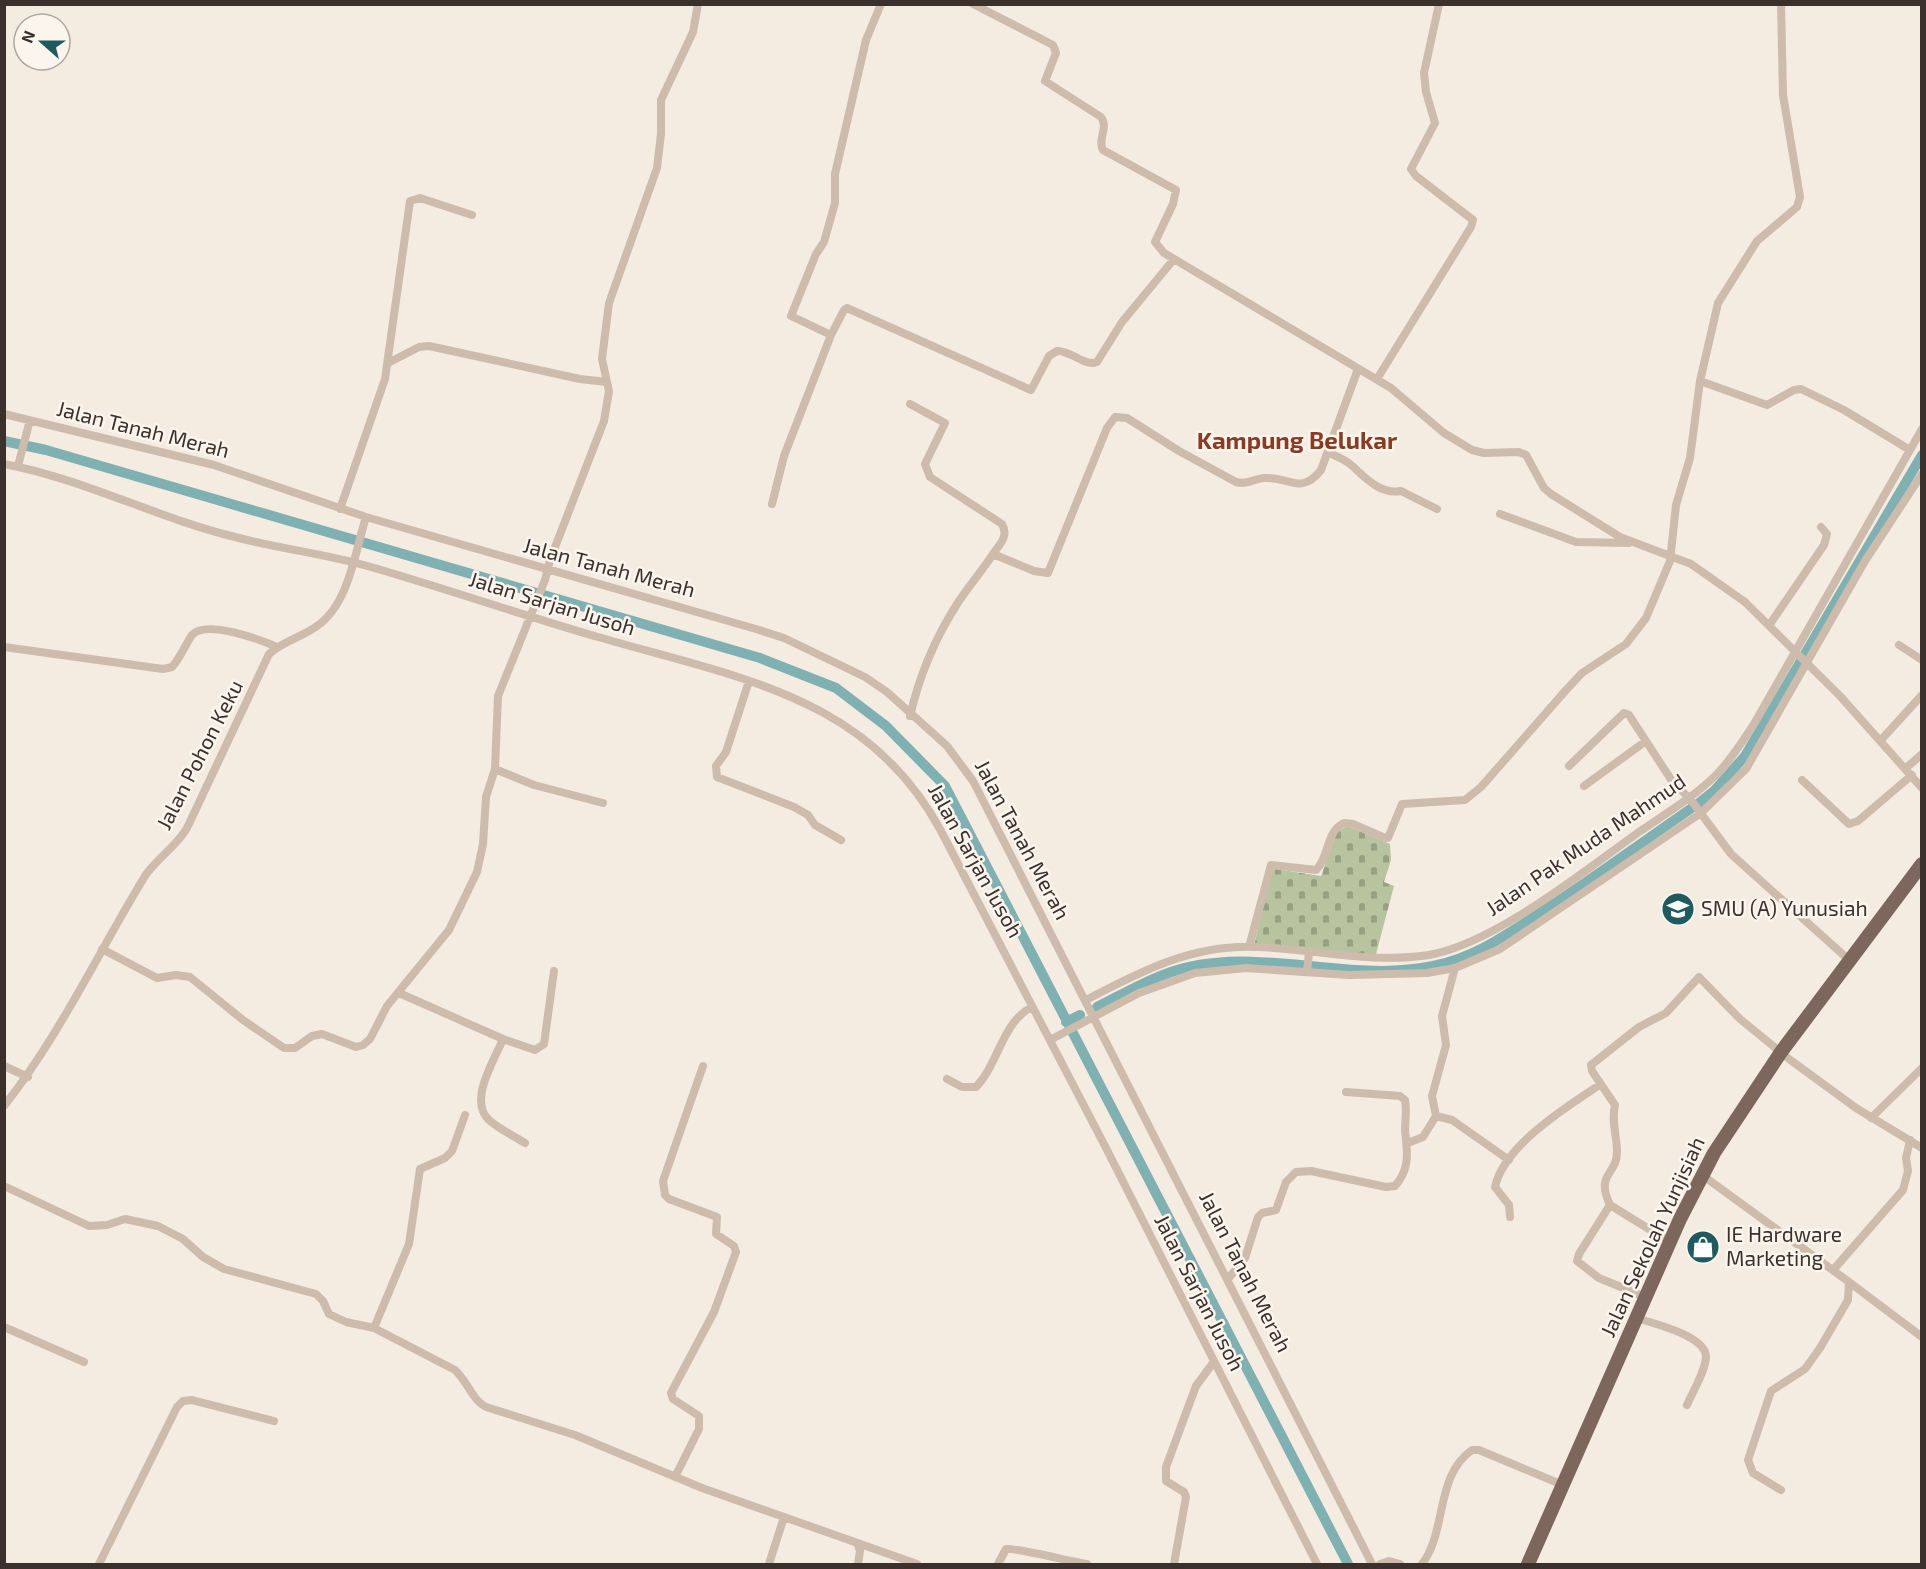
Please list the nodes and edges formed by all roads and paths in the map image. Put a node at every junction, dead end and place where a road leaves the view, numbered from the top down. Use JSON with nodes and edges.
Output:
{"nodes":[{"id":1,"x":698,"y":4,"type":"edge"},
{"id":2,"x":881,"y":4,"type":"edge"},
{"id":3,"x":973,"y":4,"type":"edge"},
{"id":4,"x":1438,"y":4,"type":"edge"},
{"id":5,"x":1781,"y":4,"type":"edge"},
{"id":6,"x":472,"y":215,"type":"dead end"},
{"id":7,"x":1174,"y":259,"type":"junction"},
{"id":8,"x":831,"y":335,"type":"junction"},
{"id":9,"x":388,"y":363,"type":"junction"},
{"id":10,"x":1358,"y":369,"type":"junction"},
{"id":11,"x":1377,"y":379,"type":"junction"},
{"id":12,"x":1700,"y":381,"type":"junction"},
{"id":13,"x":607,"y":382,"type":"junction"},
{"id":14,"x":910,"y":404,"type":"dead end"},
{"id":15,"x":4,"y":414,"type":"edge"},
{"id":16,"x":29,"y":424,"type":"junction"},
{"id":17,"x":1922,"y":429,"type":"edge"},
{"id":18,"x":1910,"y":450,"type":"junction"},
{"id":19,"x":1328,"y":452,"type":"junction"},
{"id":20,"x":20,"y":462,"type":"junction"},
{"id":21,"x":4,"y":464,"type":"edge"},
{"id":22,"x":1922,"y":474,"type":"edge"},
{"id":23,"x":772,"y":504,"type":"dead end"},
{"id":24,"x":340,"y":509,"type":"junction"},
{"id":25,"x":1437,"y":509,"type":"dead end"},
{"id":26,"x":1500,"y":514,"type":"dead end"},
{"id":27,"x":366,"y":517,"type":"junction"},
{"id":28,"x":1821,"y":526,"type":"dead end"},
{"id":29,"x":1633,"y":543,"type":"junction"},
{"id":30,"x":993,"y":554,"type":"junction"},
{"id":31,"x":1670,"y":555,"type":"junction"},
{"id":32,"x":351,"y":562,"type":"junction"},
{"id":33,"x":548,"y":571,"type":"junction"},
{"id":34,"x":528,"y":617,"type":"junction"},
{"id":35,"x":1770,"y":624,"type":"junction"},
{"id":36,"x":1899,"y":645,"type":"dead end"},
{"id":37,"x":4,"y":647,"type":"edge"},
{"id":38,"x":277,"y":647,"type":"junction"},
{"id":39,"x":1801,"y":655,"type":"junction"},
{"id":40,"x":1922,"y":660,"type":"edge"},
{"id":41,"x":749,"y":681,"type":"junction"},
{"id":42,"x":1922,"y":695,"type":"edge"},
{"id":43,"x":910,"y":716,"type":"junction"},
{"id":44,"x":1881,"y":740,"type":"junction"},
{"id":45,"x":1646,"y":741,"type":"junction"},
{"id":46,"x":1922,"y":754,"type":"edge"},
{"id":47,"x":1569,"y":766,"type":"dead end"},
{"id":48,"x":495,"y":769,"type":"junction"},
{"id":49,"x":1909,"y":772,"type":"junction"},
{"id":50,"x":1802,"y":780,"type":"dead end"},
{"id":51,"x":1584,"y":786,"type":"dead end"},
{"id":52,"x":1922,"y":788,"type":"edge"},
{"id":53,"x":1689,"y":798,"type":"junction"},
{"id":54,"x":603,"y":803,"type":"dead end"},
{"id":55,"x":1699,"y":811,"type":"junction"},
{"id":56,"x":841,"y":840,"type":"dead end"},
{"id":57,"x":1922,"y":864,"type":"edge"},
{"id":58,"x":1249,"y":947,"type":"junction"},
{"id":59,"x":102,"y":949,"type":"junction"},
{"id":60,"x":1850,"y":960,"type":"junction"},
{"id":61,"x":1308,"y":962,"type":"junction"},
{"id":62,"x":1455,"y":968,"type":"junction"},
{"id":63,"x":554,"y":971,"type":"dead end"},
{"id":64,"x":399,"y":993,"type":"junction"},
{"id":65,"x":1086,"y":1000,"type":"junction"},
{"id":66,"x":1032,"y":1006,"type":"junction"},
{"id":67,"x":1094,"y":1017,"type":"junction"},
{"id":68,"x":503,"y":1039,"type":"junction"},
{"id":69,"x":1050,"y":1040,"type":"junction"},
{"id":70,"x":1781,"y":1052,"type":"junction"},
{"id":71,"x":4,"y":1066,"type":"edge"},
{"id":72,"x":703,"y":1066,"type":"dead end"},
{"id":73,"x":1922,"y":1068,"type":"edge"},
{"id":74,"x":28,"y":1077,"type":"junction"},
{"id":75,"x":948,"y":1079,"type":"dead end"},
{"id":76,"x":1601,"y":1084,"type":"junction"},
{"id":77,"x":1346,"y":1092,"type":"dead end"},
{"id":78,"x":4,"y":1106,"type":"edge"},
{"id":79,"x":465,"y":1116,"type":"dead end"},
{"id":80,"x":1436,"y":1116,"type":"junction"},
{"id":81,"x":1871,"y":1118,"type":"junction"},
{"id":82,"x":1910,"y":1140,"type":"junction"},
{"id":83,"x":525,"y":1143,"type":"dead end"},
{"id":84,"x":1408,"y":1143,"type":"junction"},
{"id":85,"x":1922,"y":1148,"type":"edge"},
{"id":86,"x":1509,"y":1160,"type":"junction"},
{"id":87,"x":1702,"y":1175,"type":"junction"},
{"id":88,"x":4,"y":1185,"type":"edge"},
{"id":89,"x":1610,"y":1205,"type":"junction"},
{"id":90,"x":1510,"y":1216,"type":"dead end"},
{"id":91,"x":1670,"y":1242,"type":"junction"},
{"id":92,"x":1834,"y":1269,"type":"junction"},
{"id":93,"x":1228,"y":1279,"type":"junction"},
{"id":94,"x":1849,"y":1282,"type":"junction"},
{"id":95,"x":1645,"y":1298,"type":"junction"},
{"id":96,"x":1636,"y":1318,"type":"junction"},
{"id":97,"x":4,"y":1327,"type":"edge"},
{"id":98,"x":374,"y":1328,"type":"junction"},
{"id":99,"x":1922,"y":1338,"type":"edge"},
{"id":100,"x":84,"y":1362,"type":"dead end"},
{"id":101,"x":1213,"y":1363,"type":"junction"},
{"id":102,"x":1687,"y":1405,"type":"dead end"},
{"id":103,"x":273,"y":1421,"type":"dead end"},
{"id":104,"x":675,"y":1477,"type":"junction"},
{"id":105,"x":1563,"y":1485,"type":"junction"},
{"id":106,"x":1781,"y":1490,"type":"dead end"},
{"id":107,"x":784,"y":1517,"type":"junction"},
{"id":108,"x":858,"y":1545,"type":"junction"},
{"id":109,"x":99,"y":1564,"type":"edge"},
{"id":110,"x":769,"y":1564,"type":"edge"},
{"id":111,"x":858,"y":1564,"type":"edge"},
{"id":112,"x":917,"y":1564,"type":"edge"},
{"id":113,"x":998,"y":1564,"type":"edge"},
{"id":114,"x":1087,"y":1564,"type":"edge"},
{"id":115,"x":1174,"y":1564,"type":"edge"},
{"id":116,"x":1317,"y":1564,"type":"edge"},
{"id":117,"x":1372,"y":1564,"type":"edge"},
{"id":118,"x":1380,"y":1564,"type":"edge"},
{"id":119,"x":1400,"y":1564,"type":"edge"},
{"id":120,"x":1422,"y":1564,"type":"edge"},
{"id":121,"x":1528,"y":1564,"type":"edge"}],
"edges":[{"from":1,"to":13,"type":"street"},
{"from":2,"to":8,"type":"street"},
{"from":3,"to":7,"type":"street"},
{"from":4,"to":11,"type":"street"},
{"from":5,"to":12,"type":"street"},
{"from":6,"to":9,"type":"street"},
{"from":7,"to":8,"type":"street"},
{"from":7,"to":10,"type":"street"},
{"from":8,"to":23,"type":"street"},
{"from":9,"to":13,"type":"street"},
{"from":9,"to":24,"type":"street"},
{"from":10,"to":11,"type":"street"},
{"from":10,"to":19,"type":"street"},
{"from":11,"to":29,"type":"street"},
{"from":12,"to":18,"type":"street"},
{"from":12,"to":31,"type":"street"},
{"from":13,"to":33,"type":"street"},
{"from":14,"to":30,"type":"street"},
{"from":15,"to":16,"type":"street","name":"Jalan Tanah Merah"},
{"from":16,"to":20,"type":"street"},
{"from":16,"to":24,"type":"street","name":"Jalan Tanah Merah"},
{"from":17,"to":18,"type":"street"},
{"from":18,"to":39,"type":"street"},
{"from":19,"to":25,"type":"street"},
{"from":19,"to":30,"type":"street"},
{"from":20,"to":21,"type":"street","name":"Jalan Sarjan Jusoh"},
{"from":20,"to":32,"type":"street","name":"Jalan Sarjan Jusoh"},
{"from":22,"to":39,"type":"street"},
{"from":24,"to":27,"type":"street","name":"Jalan Tanah Merah"},
{"from":26,"to":29,"type":"street"},
{"from":27,"to":32,"type":"street","name":"Jalan Pohon Keku"},
{"from":27,"to":33,"type":"street","name":"Jalan Tanah Merah"},
{"from":28,"to":35,"type":"street"},
{"from":29,"to":31,"type":"street"},
{"from":30,"to":43,"type":"street"},
{"from":31,"to":35,"type":"street"},
{"from":31,"to":58,"type":"street"},
{"from":32,"to":34,"type":"street","name":"Jalan Sarjan Jusoh"},
{"from":32,"to":38,"type":"street","name":"Jalan Pohon Keku"},
{"from":33,"to":34,"type":"street"},
{"from":33,"to":43,"type":"street","name":"Jalan Tanah Merah"},
{"from":34,"to":41,"type":"street","name":"Jalan Sarjan Jusoh"},
{"from":34,"to":48,"type":"street"},
{"from":35,"to":39,"type":"street"},
{"from":36,"to":40,"type":"street"},
{"from":37,"to":38,"type":"street"},
{"from":38,"to":59,"type":"street","name":"Jalan Pohon Keku"},
{"from":39,"to":44,"type":"street"},
{"from":39,"to":53,"type":"street","name":"Jalan Pak Muda Mahmud"},
{"from":39,"to":55,"type":"street"},
{"from":41,"to":56,"type":"street"},
{"from":41,"to":66,"type":"street","name":"Jalan Sarjan Jusoh"},
{"from":42,"to":44,"type":"street"},
{"from":43,"to":65,"type":"street","name":"Jalan Tanah Merah"},
{"from":44,"to":49,"type":"street"},
{"from":45,"to":47,"type":"street"},
{"from":45,"to":51,"type":"street"},
{"from":45,"to":53,"type":"street"},
{"from":46,"to":49,"type":"street"},
{"from":48,"to":54,"type":"street"},
{"from":48,"to":64,"type":"street"},
{"from":49,"to":50,"type":"street"},
{"from":49,"to":52,"type":"street"},
{"from":53,"to":55,"type":"street"},
{"from":53,"to":61,"type":"street","name":"Jalan Pak Muda Mahmud"},
{"from":55,"to":60,"type":"street"},
{"from":55,"to":62,"type":"street"},
{"from":57,"to":60,"type":"main road","name":"Jalan Sekolah Yunjisiah"},
{"from":58,"to":61,"type":"street","name":"Jalan Pak Muda Mahmud"},
{"from":58,"to":65,"type":"street","name":"Jalan Pak Muda Mahmud"},
{"from":59,"to":64,"type":"street"},
{"from":59,"to":74,"type":"street","name":"Jalan Pohon Keku"},
{"from":60,"to":70,"type":"main road","name":"Jalan Sekolah Yunjisiah"},
{"from":61,"to":62,"type":"street"},
{"from":61,"to":67,"type":"street"},
{"from":62,"to":80,"type":"street"},
{"from":63,"to":68,"type":"street"},
{"from":64,"to":68,"type":"street"},
{"from":65,"to":67,"type":"street","name":"Jalan Tanah Merah"},
{"from":66,"to":69,"type":"street","name":"Jalan Sarjan Jusoh"},
{"from":66,"to":75,"type":"street"},
{"from":67,"to":69,"type":"street"},
{"from":67,"to":93,"type":"street","name":"Jalan Tanah Merah"},
{"from":68,"to":83,"type":"street"},
{"from":69,"to":101,"type":"street","name":"Jalan Sarjan Jusoh"},
{"from":70,"to":76,"type":"street"},
{"from":70,"to":81,"type":"street"},
{"from":70,"to":87,"type":"main road","name":"Jalan Sekolah Yunjisiah"},
{"from":71,"to":74,"type":"street"},
{"from":72,"to":104,"type":"street"},
{"from":73,"to":81,"type":"street"},
{"from":74,"to":78,"type":"street","name":"Jalan Pohon Keku"},
{"from":76,"to":86,"type":"street"},
{"from":76,"to":89,"type":"street"},
{"from":77,"to":84,"type":"street"},
{"from":79,"to":98,"type":"street"},
{"from":80,"to":84,"type":"street"},
{"from":80,"to":86,"type":"street"},
{"from":81,"to":82,"type":"street"},
{"from":82,"to":85,"type":"street"},
{"from":82,"to":92,"type":"street"},
{"from":84,"to":93,"type":"street"},
{"from":86,"to":90,"type":"street"},
{"from":87,"to":91,"type":"main road","name":"Jalan Sekolah Yunjisiah"},
{"from":87,"to":92,"type":"street"},
{"from":88,"to":98,"type":"street"},
{"from":89,"to":91,"type":"street"},
{"from":89,"to":95,"type":"street"},
{"from":91,"to":95,"type":"main road","name":"Jalan Sekolah Yunjisiah"},
{"from":92,"to":94,"type":"street"},
{"from":93,"to":117,"type":"street","name":"Jalan Tanah Merah"},
{"from":94,"to":99,"type":"street"},
{"from":94,"to":106,"type":"street"},
{"from":95,"to":96,"type":"main road","name":"Jalan Sekolah Yunjisiah"},
{"from":96,"to":102,"type":"street"},
{"from":96,"to":105,"type":"main road","name":"Jalan Sekolah Yunjisiah"},
{"from":97,"to":100,"type":"street"},
{"from":98,"to":104,"type":"street"},
{"from":101,"to":115,"type":"street"},
{"from":101,"to":116,"type":"street","name":"Jalan Sarjan Jusoh"},
{"from":103,"to":109,"type":"street"},
{"from":104,"to":107,"type":"street"},
{"from":105,"to":120,"type":"street"},
{"from":105,"to":121,"type":"main road","name":"Jalan Sekolah Yunjisiah"},
{"from":107,"to":108,"type":"street"},
{"from":107,"to":110,"type":"street"},
{"from":108,"to":111,"type":"street"},
{"from":108,"to":112,"type":"street"},
{"from":113,"to":114,"type":"street"},
{"from":118,"to":119,"type":"street"}]}
